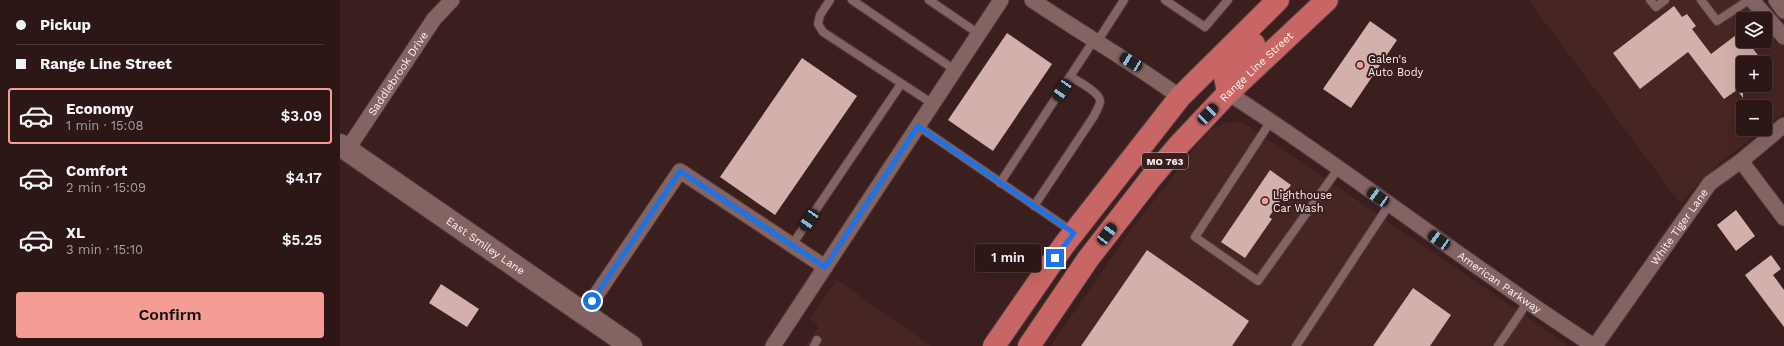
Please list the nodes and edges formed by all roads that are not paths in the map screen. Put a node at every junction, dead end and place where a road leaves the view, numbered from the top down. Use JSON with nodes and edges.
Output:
{"nodes":[{"id":1,"x":452,"y":0,"type":"edge"},
{"id":2,"x":830,"y":0,"type":"edge"},
{"id":3,"x":852,"y":0,"type":"edge"},
{"id":4,"x":929,"y":0,"type":"edge"},
{"id":5,"x":1001,"y":0,"type":"edge"},
{"id":6,"x":1032,"y":0,"type":"edge"},
{"id":7,"x":1124,"y":0,"type":"edge"},
{"id":8,"x":1165,"y":0,"type":"edge"},
{"id":9,"x":1228,"y":0,"type":"edge"},
{"id":10,"x":1278,"y":0,"type":"edge"},
{"id":11,"x":1287,"y":0,"type":"edge"},
{"id":12,"x":1327,"y":0,"type":"edge"},
{"id":13,"x":1650,"y":0,"type":"edge"},
{"id":14,"x":1665,"y":0,"type":"edge"},
{"id":15,"x":1701,"y":0,"type":"edge"},
{"id":16,"x":1749,"y":0,"type":"edge"},
{"id":17,"x":1752,"y":0,"type":"edge"},
{"id":18,"x":1776,"y":0,"type":"edge"},
{"id":19,"x":1784,"y":11,"type":"edge"},
{"id":20,"x":979,"y":34,"type":"junction"},
{"id":21,"x":1784,"y":37,"type":"edge"},
{"id":22,"x":1095,"y":41,"type":"junction"},
{"id":23,"x":955,"y":70,"type":"junction"},
{"id":24,"x":1071,"y":77,"type":"junction"},
{"id":25,"x":902,"y":84,"type":"junction"},
{"id":26,"x":1228,"y":93,"type":"junction"},
{"id":27,"x":1180,"y":96,"type":"junction"},
{"id":28,"x":932,"y":104,"type":"junction"},
{"id":29,"x":1271,"y":121,"type":"junction"},
{"id":30,"x":1784,"y":125,"type":"edge"},
{"id":31,"x":918,"y":126,"type":"junction"},
{"id":32,"x":344,"y":147,"type":"edge"},
{"id":33,"x":1741,"y":161,"type":"junction"},
{"id":34,"x":1338,"y":169,"type":"junction"},
{"id":35,"x":1000,"y":183,"type":"junction"},
{"id":36,"x":1389,"y":205,"type":"junction"},
{"id":37,"x":1034,"y":206,"type":"junction"},
{"id":38,"x":1126,"y":210,"type":"junction"},
{"id":39,"x":1784,"y":218,"type":"edge"},
{"id":40,"x":1074,"y":233,"type":"junction"},
{"id":41,"x":792,"y":245,"type":"junction"},
{"id":42,"x":825,"y":267,"type":"junction"},
{"id":43,"x":1527,"y":303,"type":"junction"},
{"id":44,"x":584,"y":313,"type":"junction"},
{"id":45,"x":631,"y":346,"type":"edge"},
{"id":46,"x":773,"y":346,"type":"edge"},
{"id":47,"x":994,"y":346,"type":"edge"},
{"id":48,"x":1029,"y":346,"type":"edge"},
{"id":49,"x":1296,"y":346,"type":"edge"},
{"id":50,"x":1498,"y":346,"type":"edge"},
{"id":51,"x":1594,"y":346,"type":"edge"}],
"edges":[{"from":1,"to":32,"type":"street","name":"Saddlebrook Drive"},
{"from":2,"to":25,"type":"lane"},
{"from":3,"to":23,"type":"lane"},
{"from":4,"to":20,"type":"lane"},
{"from":5,"to":20,"type":"street"},
{"from":6,"to":22,"type":"street"},
{"from":7,"to":22,"type":"lane"},
{"from":8,"to":9,"type":"lane"},
{"from":10,"to":27,"type":"main road","number":"MO 763"},
{"from":11,"to":26,"type":"main road"},
{"from":12,"to":26,"type":"main road","name":"Range Line Street","number":"MO 763"},
{"from":13,"to":14,"type":"lane"},
{"from":15,"to":16,"type":"lane"},
{"from":17,"to":21,"type":"street"},
{"from":18,"to":19,"type":"street"},
{"from":20,"to":23,"type":"street"},
{"from":22,"to":24,"type":"lane"},
{"from":22,"to":27,"type":"street"},
{"from":23,"to":28,"type":"street"},
{"from":24,"to":35,"type":"lane"},
{"from":24,"to":37,"type":"lane"},
{"from":25,"to":28,"type":"lane"},
{"from":25,"to":41,"type":"lane"},
{"from":26,"to":29,"type":"street","name":"American Parkway"},
{"from":26,"to":38,"type":"main road","name":"Range Line Street","number":"MO 763"},
{"from":27,"to":38,"type":"main road"},
{"from":27,"to":40,"type":"main road","number":"MO 763"},
{"from":28,"to":31,"type":"street"},
{"from":29,"to":34,"type":"street","name":"American Parkway"},
{"from":29,"to":34,"type":"lane"},
{"from":30,"to":33,"type":"street","name":"White Tiger Lane"},
{"from":31,"to":35,"type":"lane"},
{"from":31,"to":42,"type":"street"},
{"from":32,"to":44,"type":"street","name":"East Smiley Lane"},
{"from":33,"to":39,"type":"street"},
{"from":33,"to":51,"type":"street","name":"White Tiger Lane"},
{"from":34,"to":36,"type":"street","name":"American Parkway"},
{"from":35,"to":37,"type":"lane"},
{"from":36,"to":43,"type":"street","name":"American Parkway"},
{"from":36,"to":49,"type":"lane"},
{"from":37,"to":40,"type":"lane"},
{"from":38,"to":48,"type":"main road","name":"Range Line Street","number":"MO 763"},
{"from":40,"to":47,"type":"main road","number":"MO 763"},
{"from":41,"to":42,"type":"street"},
{"from":41,"to":44,"type":"street"},
{"from":42,"to":46,"type":"street"},
{"from":43,"to":50,"type":"lane"},
{"from":43,"to":51,"type":"street","name":"American Parkway"},
{"from":44,"to":45,"type":"street","name":"East Smiley Lane"}]}
